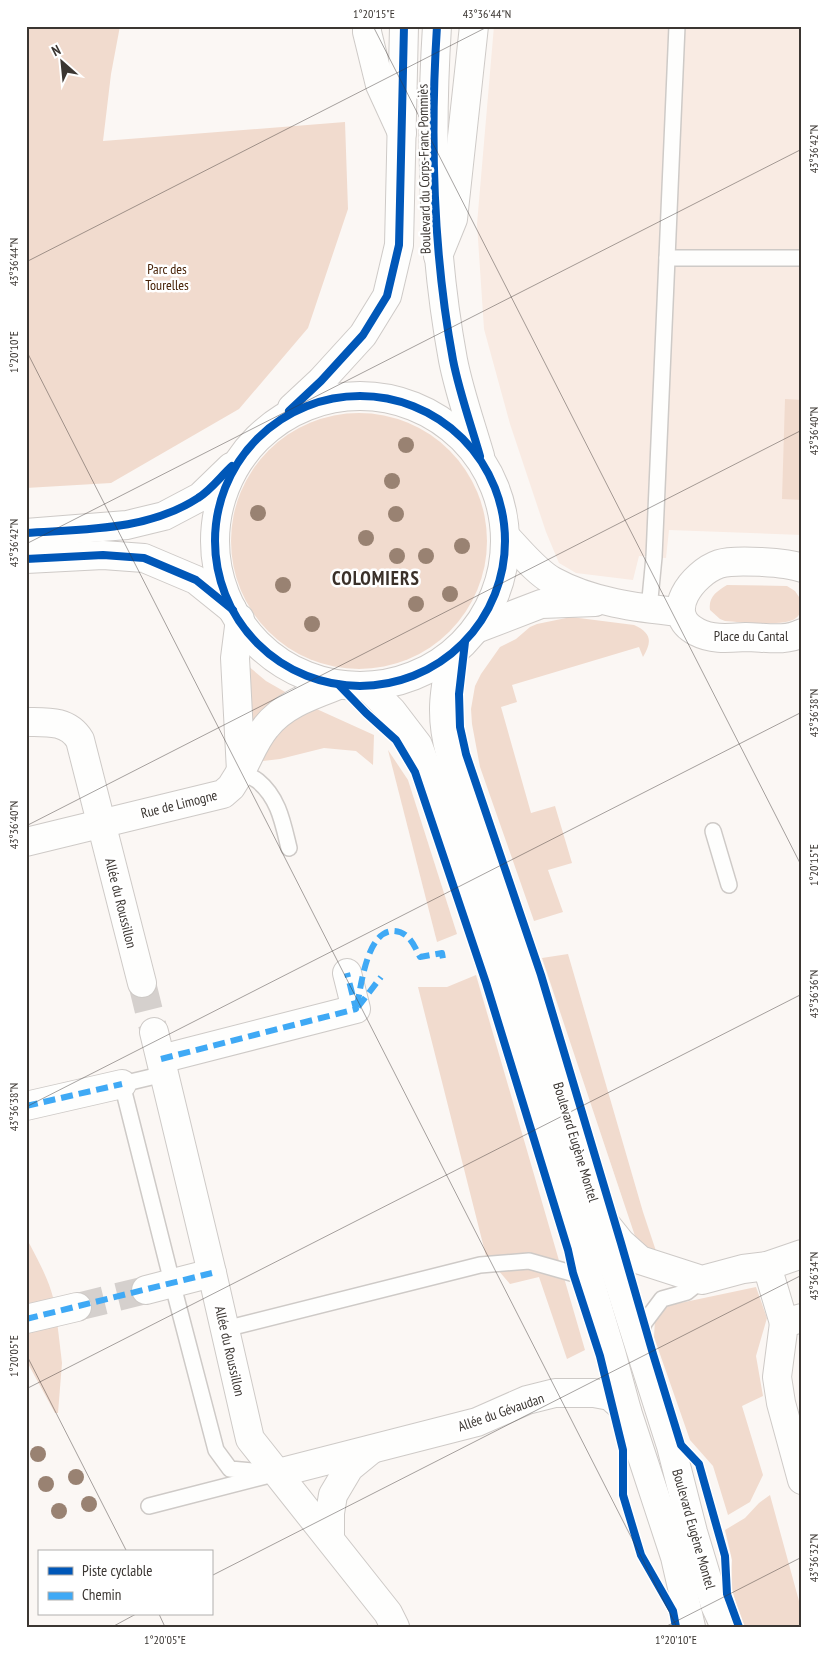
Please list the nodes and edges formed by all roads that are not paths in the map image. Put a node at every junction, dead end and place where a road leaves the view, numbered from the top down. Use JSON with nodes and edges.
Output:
{"nodes":[{"id":1,"x":367,"y":26,"type":"edge"},
{"id":2,"x":404,"y":26,"type":"edge"},
{"id":3,"x":437,"y":26,"type":"edge"},
{"id":4,"x":474,"y":26,"type":"edge"},
{"id":5,"x":677,"y":26,"type":"edge"},
{"id":6,"x":402,"y":133,"type":"junction"},
{"id":7,"x":438,"y":256,"type":"junction"},
{"id":8,"x":666,"y":258,"type":"junction"},
{"id":9,"x":802,"y":258,"type":"edge"},
{"id":10,"x":284,"y":416,"type":"junction"},
{"id":11,"x":480,"y":456,"type":"junction"},
{"id":12,"x":238,"y":461,"type":"junction"},
{"id":13,"x":26,"y":533,"type":"edge"},
{"id":14,"x":504,"y":536,"type":"junction"},
{"id":15,"x":26,"y":559,"type":"edge"},
{"id":16,"x":802,"y":568,"type":"edge"},
{"id":17,"x":605,"y":601,"type":"junction"},
{"id":18,"x":649,"y":609,"type":"junction"},
{"id":19,"x":680,"y":612,"type":"junction"},
{"id":20,"x":237,"y":615,"type":"junction"},
{"id":21,"x":476,"y":629,"type":"junction"},
{"id":22,"x":802,"y":633,"type":"edge"},
{"id":23,"x":451,"y":656,"type":"junction"},
{"id":24,"x":339,"y":685,"type":"junction"},
{"id":25,"x":369,"y":688,"type":"junction"},
{"id":26,"x":26,"y":722,"type":"edge"},
{"id":27,"x":241,"y":771,"type":"junction"},
{"id":28,"x":102,"y":822,"type":"junction"},
{"id":29,"x":713,"y":831,"type":"dead end"},
{"id":30,"x":26,"y":842,"type":"edge"},
{"id":31,"x":289,"y":848,"type":"dead end"},
{"id":32,"x":729,"y":884,"type":"dead end"},
{"id":33,"x":346,"y":973,"type":"dead end"},
{"id":34,"x":142,"y":983,"type":"tunnel mouth"},
{"id":35,"x":154,"y":1032,"type":"tunnel mouth"},
{"id":36,"x":162,"y":1067,"type":"junction"},
{"id":37,"x":122,"y":1084,"type":"junction"},
{"id":38,"x":26,"y":1106,"type":"edge"},
{"id":39,"x":598,"y":1213,"type":"junction"},
{"id":40,"x":802,"y":1254,"type":"edge"},
{"id":41,"x":767,"y":1266,"type":"junction"},
{"id":42,"x":212,"y":1273,"type":"junction"},
{"id":43,"x":589,"y":1278,"type":"junction"},
{"id":44,"x":702,"y":1280,"type":"junction"},
{"id":45,"x":159,"y":1286,"type":"junction"},
{"id":46,"x":77,"y":1308,"type":"tunnel mouth"},
{"id":47,"x":26,"y":1320,"type":"edge"},
{"id":48,"x":793,"y":1321,"type":"edge"},
{"id":49,"x":225,"y":1329,"type":"junction"},
{"id":50,"x":638,"y":1346,"type":"junction"},
{"id":51,"x":627,"y":1411,"type":"junction"},
{"id":52,"x":372,"y":1449,"type":"junction"},
{"id":53,"x":278,"y":1473,"type":"junction"},
{"id":54,"x":802,"y":1480,"type":"edge"},
{"id":55,"x":149,"y":1506,"type":"dead end"},
{"id":56,"x":330,"y":1538,"type":"junction"},
{"id":57,"x":395,"y":1627,"type":"edge"},
{"id":58,"x":691,"y":1627,"type":"edge"},
{"id":59,"x":724,"y":1627,"type":"edge"}],
"edges":[{"from":1,"to":6,"type":"street","name":"Boulevard du Corps-Franc Pommiès"},
{"from":2,"to":6,"type":"street","name":"Boulevard du Corps-Franc Pommiès"},
{"from":3,"to":7,"type":"street","name":"Boulevard du Corps-Franc Pommiès"},
{"from":4,"to":7,"type":"street","name":"Boulevard du Corps-Franc Pommiès"},
{"from":5,"to":8,"type":"lane"},
{"from":6,"to":10,"type":"street","name":"Boulevard du Corps-Franc Pommiès"},
{"from":7,"to":11,"type":"street","name":"Boulevard du Corps-Franc Pommiès"},
{"from":8,"to":9,"type":"lane"},
{"from":8,"to":18,"type":"lane"},
{"from":10,"to":11,"type":"street"},
{"from":10,"to":12,"type":"street"},
{"from":11,"to":14,"type":"street","name":"Boulevard du Corps-Franc Pommiès"},
{"from":12,"to":13,"type":"street"},
{"from":12,"to":20,"type":"street"},
{"from":14,"to":17,"type":"street"},
{"from":14,"to":21,"type":"street","name":"Boulevard du Corps-Franc Pommiès"},
{"from":15,"to":20,"type":"street"},
{"from":16,"to":19,"type":"street"},
{"from":17,"to":18,"type":"street"},
{"from":17,"to":21,"type":"street"},
{"from":18,"to":19,"type":"street"},
{"from":19,"to":22,"type":"street","name":"Place du Cantal"},
{"from":20,"to":24,"type":"street"},
{"from":20,"to":27,"type":"street"},
{"from":21,"to":23,"type":"street"},
{"from":23,"to":25,"type":"street"},
{"from":23,"to":39,"type":"street","name":"Boulevard Eugène Montel"},
{"from":24,"to":25,"type":"street"},
{"from":24,"to":27,"type":"street","name":"Rue de Limogne"},
{"from":25,"to":43,"type":"street","name":"Boulevard Eugène Montel"},
{"from":26,"to":28,"type":"street"},
{"from":27,"to":28,"type":"street","name":"Rue de Limogne"},
{"from":27,"to":31,"type":"lane"},
{"from":28,"to":30,"type":"street","name":"Rue de Limogne"},
{"from":28,"to":34,"type":"street","name":"Allée du Roussillon"},
{"from":29,"to":32,"type":"lane"},
{"from":33,"to":36,"type":"street"},
{"from":35,"to":36,"type":"street","name":"Allée du Roussillon"},
{"from":36,"to":37,"type":"lane"},
{"from":36,"to":42,"type":"street","name":"Allée du Roussillon"},
{"from":37,"to":38,"type":"street"},
{"from":37,"to":45,"type":"lane"},
{"from":39,"to":44,"type":"street"},
{"from":39,"to":50,"type":"street","name":"Boulevard Eugène Montel"},
{"from":40,"to":41,"type":"street"},
{"from":41,"to":44,"type":"street"},
{"from":41,"to":48,"type":"street"},
{"from":42,"to":45,"type":"street"},
{"from":42,"to":49,"type":"street","name":"Allée du Roussillon"},
{"from":43,"to":49,"type":"lane"},
{"from":43,"to":51,"type":"street","name":"Boulevard Eugène Montel"},
{"from":44,"to":50,"type":"lane"},
{"from":45,"to":53,"type":"lane"},
{"from":46,"to":47,"type":"street"},
{"from":48,"to":54,"type":"street"},
{"from":49,"to":53,"type":"street","name":"Allée du Roussillon"},
{"from":50,"to":59,"type":"street","name":"Boulevard Eugène Montel"},
{"from":51,"to":52,"type":"street","name":"Allée du Gévaudan"},
{"from":51,"to":58,"type":"street","name":"Boulevard Eugène Montel"},
{"from":52,"to":53,"type":"street","name":"Allée du Gévaudan"},
{"from":52,"to":56,"type":"street","name":"Allée du Gévaudan"},
{"from":53,"to":55,"type":"lane"},
{"from":53,"to":56,"type":"street","name":"Allée du Roussillon"},
{"from":56,"to":57,"type":"street","name":"Allée du Roussillon"}]}
